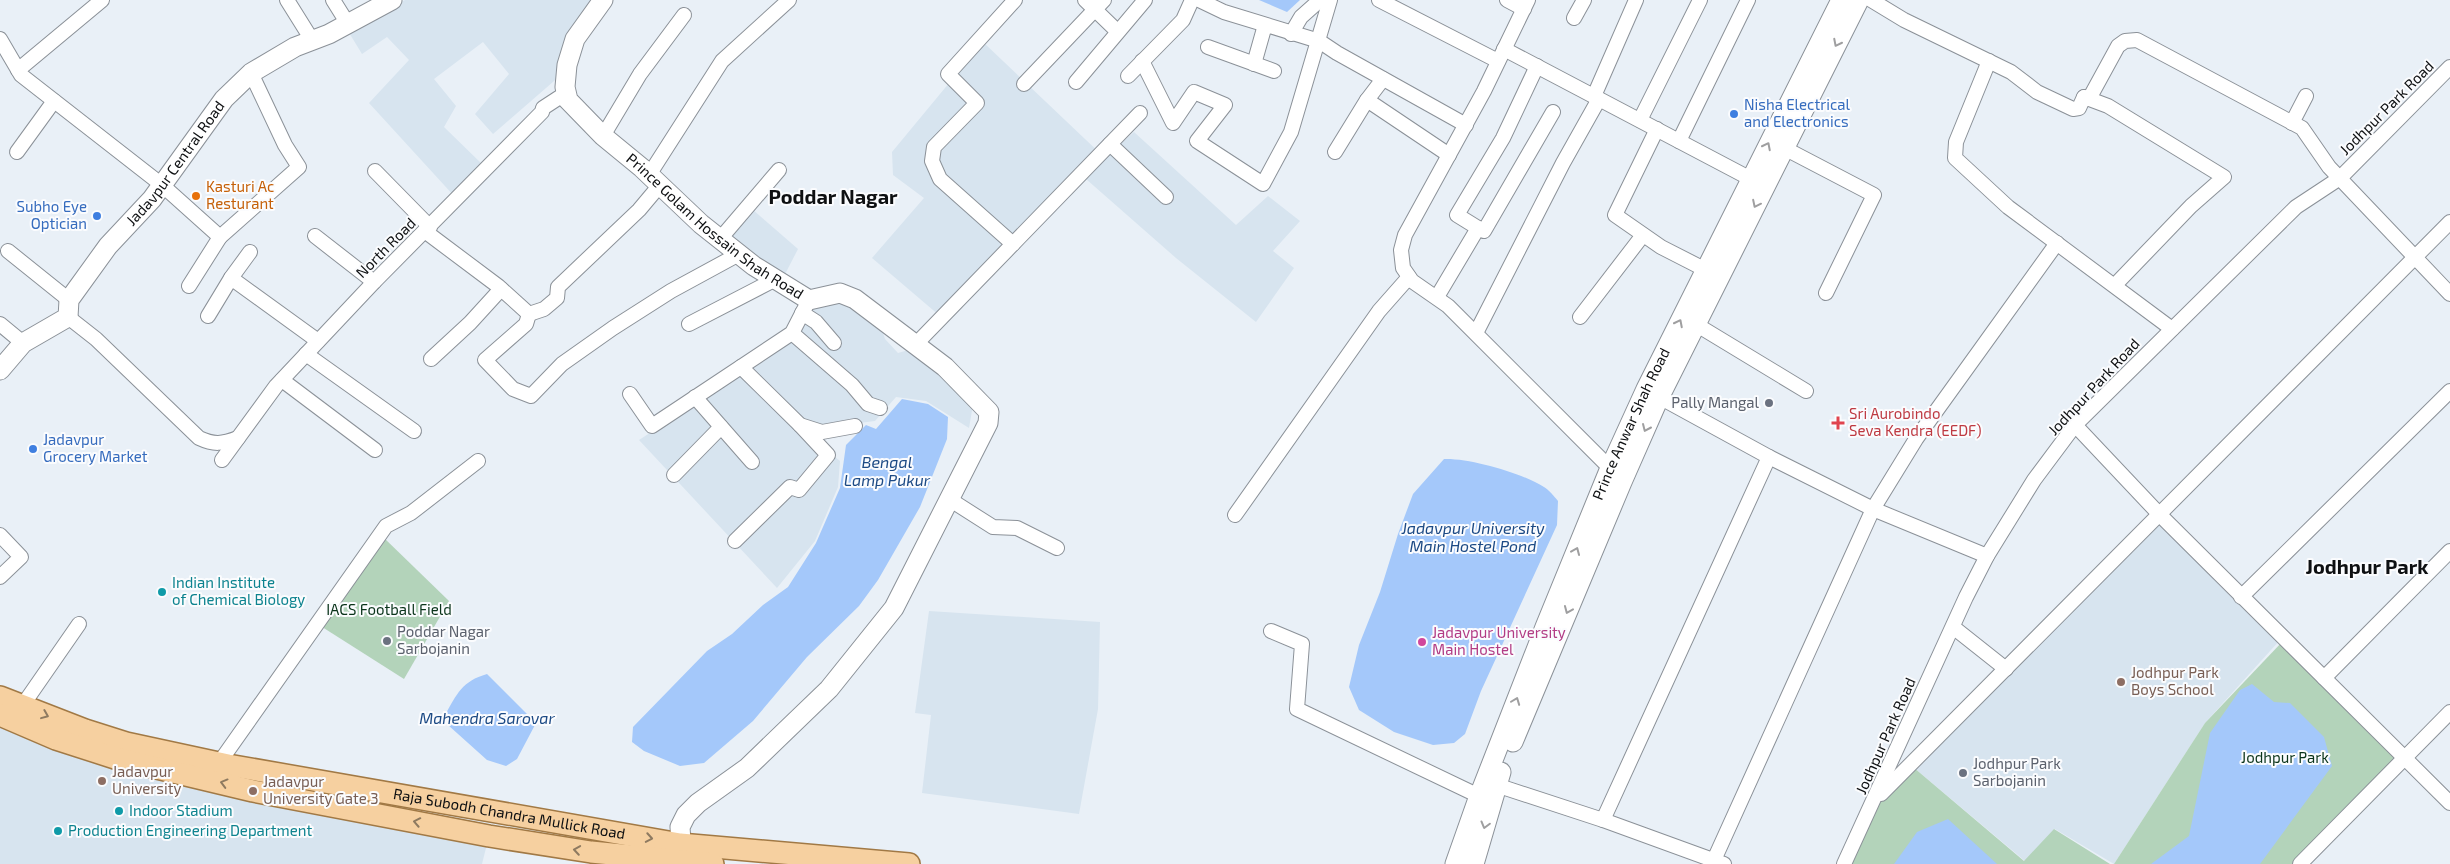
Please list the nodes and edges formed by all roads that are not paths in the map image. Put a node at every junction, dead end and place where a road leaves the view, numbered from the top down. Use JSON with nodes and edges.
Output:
{"nodes":[{"id":1,"x":102,"y":0,"type":"edge"},
{"id":2,"x":287,"y":0,"type":"edge"},
{"id":3,"x":333,"y":0,"type":"edge"},
{"id":4,"x":392,"y":0,"type":"edge"},
{"id":5,"x":603,"y":0,"type":"edge"},
{"id":6,"x":789,"y":0,"type":"edge"},
{"id":7,"x":1015,"y":0,"type":"edge"},
{"id":8,"x":1085,"y":0,"type":"edge"},
{"id":9,"x":1145,"y":0,"type":"edge"},
{"id":10,"x":1192,"y":0,"type":"edge"},
{"id":11,"x":1199,"y":0,"type":"edge"},
{"id":12,"x":1320,"y":0,"type":"edge"},
{"id":13,"x":1330,"y":0,"type":"edge"},
{"id":14,"x":1379,"y":0,"type":"edge"},
{"id":15,"x":1507,"y":0,"type":"edge"},
{"id":16,"x":1584,"y":0,"type":"edge"},
{"id":17,"x":1636,"y":0,"type":"edge"},
{"id":18,"x":1700,"y":0,"type":"edge"},
{"id":19,"x":1748,"y":0,"type":"edge"},
{"id":20,"x":1842,"y":0,"type":"edge"},
{"id":21,"x":1859,"y":0,"type":"edge"},
{"id":22,"x":1871,"y":0,"type":"edge"},
{"id":23,"x":1526,"y":4,"type":"edge"},
{"id":24,"x":1100,"y":5,"type":"edge"},
{"id":25,"x":684,"y":14,"type":"dead end"},
{"id":26,"x":1574,"y":18,"type":"dead end"},
{"id":27,"x":348,"y":24,"type":"junction"},
{"id":28,"x":1265,"y":25,"type":"junction"},
{"id":29,"x":1117,"y":31,"type":"junction"},
{"id":30,"x":1291,"y":34,"type":"junction"},
{"id":31,"x":0,"y":39,"type":"edge"},
{"id":32,"x":312,"y":40,"type":"junction"},
{"id":33,"x":1319,"y":41,"type":"junction"},
{"id":34,"x":1208,"y":48,"type":"dead end"},
{"id":35,"x":1501,"y":55,"type":"junction"},
{"id":36,"x":1142,"y":61,"type":"junction"},
{"id":37,"x":1989,"y":62,"type":"junction"},
{"id":38,"x":1254,"y":64,"type":"junction"},
{"id":39,"x":1537,"y":66,"type":"junction"},
{"id":40,"x":2450,"y":67,"type":"edge"},
{"id":41,"x":18,"y":70,"type":"junction"},
{"id":42,"x":1274,"y":72,"type":"dead end"},
{"id":43,"x":251,"y":74,"type":"junction"},
{"id":44,"x":1128,"y":76,"type":"dead end"},
{"id":45,"x":1383,"y":79,"type":"junction"},
{"id":46,"x":1076,"y":82,"type":"dead end"},
{"id":47,"x":1024,"y":84,"type":"dead end"},
{"id":48,"x":566,"y":93,"type":"junction"},
{"id":49,"x":2306,"y":96,"type":"dead end"},
{"id":50,"x":2084,"y":97,"type":"junction"},
{"id":51,"x":1597,"y":98,"type":"junction"},
{"id":52,"x":1367,"y":100,"type":"junction"},
{"id":53,"x":54,"y":101,"type":"junction"},
{"id":54,"x":1553,"y":112,"type":"dead end"},
{"id":55,"x":1140,"y":113,"type":"dead end"},
{"id":56,"x":1640,"y":120,"type":"junction"},
{"id":57,"x":2292,"y":123,"type":"junction"},
{"id":58,"x":1466,"y":124,"type":"junction"},
{"id":59,"x":1657,"y":129,"type":"junction"},
{"id":60,"x":603,"y":136,"type":"junction"},
{"id":61,"x":1680,"y":141,"type":"junction"},
{"id":62,"x":1110,"y":144,"type":"junction"},
{"id":63,"x":1784,"y":148,"type":"junction"},
{"id":64,"x":17,"y":152,"type":"dead end"},
{"id":65,"x":1336,"y":152,"type":"dead end"},
{"id":66,"x":1449,"y":155,"type":"junction"},
{"id":67,"x":779,"y":170,"type":"dead end"},
{"id":68,"x":375,"y":171,"type":"dead end"},
{"id":69,"x":2340,"y":178,"type":"junction"},
{"id":70,"x":1751,"y":179,"type":"junction"},
{"id":71,"x":654,"y":180,"type":"junction"},
{"id":72,"x":162,"y":185,"type":"junction"},
{"id":73,"x":1166,"y":197,"type":"dead end"},
{"id":74,"x":2450,"y":222,"type":"edge"},
{"id":75,"x":1478,"y":228,"type":"junction"},
{"id":76,"x":428,"y":229,"type":"junction"},
{"id":77,"x":1643,"y":235,"type":"junction"},
{"id":78,"x":315,"y":236,"type":"dead end"},
{"id":79,"x":220,"y":237,"type":"junction"},
{"id":80,"x":720,"y":239,"type":"junction"},
{"id":81,"x":2057,"y":243,"type":"junction"},
{"id":82,"x":1013,"y":244,"type":"junction"},
{"id":83,"x":8,"y":251,"type":"dead end"},
{"id":84,"x":250,"y":252,"type":"dead end"},
{"id":85,"x":739,"y":254,"type":"junction"},
{"id":86,"x":2416,"y":257,"type":"junction"},
{"id":87,"x":1706,"y":270,"type":"junction"},
{"id":88,"x":1409,"y":276,"type":"junction"},
{"id":89,"x":231,"y":278,"type":"junction"},
{"id":90,"x":774,"y":280,"type":"junction"},
{"id":91,"x":374,"y":282,"type":"junction"},
{"id":92,"x":2115,"y":285,"type":"junction"},
{"id":93,"x":188,"y":286,"type":"dead end"},
{"id":94,"x":501,"y":289,"type":"junction"},
{"id":95,"x":1826,"y":293,"type":"dead end"},
{"id":96,"x":2450,"y":294,"type":"edge"},
{"id":97,"x":1437,"y":298,"type":"junction"},
{"id":98,"x":805,"y":306,"type":"junction"},
{"id":99,"x":69,"y":308,"type":"junction"},
{"id":100,"x":529,"y":314,"type":"junction"},
{"id":101,"x":208,"y":316,"type":"dead end"},
{"id":102,"x":1580,"y":318,"type":"dead end"},
{"id":103,"x":0,"y":324,"type":"edge"},
{"id":104,"x":689,"y":324,"type":"dead end"},
{"id":105,"x":1697,"y":325,"type":"junction"},
{"id":106,"x":2172,"y":328,"type":"junction"},
{"id":107,"x":792,"y":333,"type":"junction"},
{"id":108,"x":1476,"y":334,"type":"junction"},
{"id":109,"x":318,"y":341,"type":"junction"},
{"id":110,"x":23,"y":343,"type":"junction"},
{"id":111,"x":834,"y":343,"type":"dead end"},
{"id":112,"x":916,"y":344,"type":"junction"},
{"id":113,"x":306,"y":354,"type":"junction"},
{"id":114,"x":431,"y":359,"type":"dead end"},
{"id":115,"x":741,"y":367,"type":"junction"},
{"id":116,"x":0,"y":370,"type":"edge"},
{"id":117,"x":282,"y":380,"type":"junction"},
{"id":118,"x":1806,"y":391,"type":"dead end"},
{"id":119,"x":2450,"y":391,"type":"edge"},
{"id":120,"x":630,"y":394,"type":"dead end"},
{"id":121,"x":1653,"y":394,"type":"junction"},
{"id":122,"x":695,"y":397,"type":"junction"},
{"id":123,"x":880,"y":408,"type":"dead end"},
{"id":124,"x":800,"y":425,"type":"junction"},
{"id":125,"x":2075,"y":425,"type":"junction"},
{"id":126,"x":855,"y":426,"type":"dead end"},
{"id":127,"x":721,"y":427,"type":"junction"},
{"id":128,"x":414,"y":431,"type":"dead end"},
{"id":129,"x":239,"y":438,"type":"junction"},
{"id":130,"x":375,"y":450,"type":"dead end"},
{"id":131,"x":1769,"y":457,"type":"junction"},
{"id":132,"x":222,"y":460,"type":"dead end"},
{"id":133,"x":478,"y":461,"type":"dead end"},
{"id":134,"x":752,"y":462,"type":"dead end"},
{"id":135,"x":1610,"y":468,"type":"junction"},
{"id":136,"x":674,"y":475,"type":"dead end"},
{"id":137,"x":949,"y":499,"type":"junction"},
{"id":138,"x":1873,"y":508,"type":"junction"},
{"id":139,"x":1235,"y":515,"type":"dead end"},
{"id":140,"x":2160,"y":516,"type":"junction"},
{"id":141,"x":0,"y":534,"type":"edge"},
{"id":142,"x":735,"y":541,"type":"dead end"},
{"id":143,"x":1057,"y":548,"type":"dead end"},
{"id":144,"x":2450,"y":551,"type":"edge"},
{"id":145,"x":1987,"y":556,"type":"junction"},
{"id":146,"x":0,"y":577,"type":"edge"},
{"id":147,"x":2241,"y":597,"type":"junction"},
{"id":148,"x":79,"y":624,"type":"dead end"},
{"id":149,"x":1953,"y":627,"type":"junction"},
{"id":150,"x":1271,"y":631,"type":"dead end"},
{"id":151,"x":2006,"y":669,"type":"junction"},
{"id":152,"x":2324,"y":678,"type":"junction"},
{"id":153,"x":0,"y":697,"type":"edge"},
{"id":154,"x":2450,"y":712,"type":"edge"},
{"id":155,"x":12,"y":714,"type":"edge"},
{"id":156,"x":2405,"y":757,"type":"junction"},
{"id":157,"x":219,"y":763,"type":"junction"},
{"id":158,"x":1496,"y":785,"type":"junction"},
{"id":159,"x":1479,"y":796,"type":"junction"},
{"id":160,"x":1876,"y":800,"type":"junction"},
{"id":161,"x":2450,"y":803,"type":"edge"},
{"id":162,"x":1603,"y":820,"type":"junction"},
{"id":163,"x":681,"y":852,"type":"junction"},
{"id":164,"x":1719,"y":862,"type":"edge"},
{"id":165,"x":713,"y":864,"type":"edge"},
{"id":166,"x":909,"y":864,"type":"edge"},
{"id":167,"x":1455,"y":864,"type":"edge"},
{"id":168,"x":1474,"y":864,"type":"edge"},
{"id":169,"x":1844,"y":864,"type":"edge"},
{"id":170,"x":2300,"y":864,"type":"edge"}],
"edges":[{"from":1,"to":41,"type":"street"},
{"from":2,"to":32,"type":"street"},
{"from":3,"to":27,"type":"street"},
{"from":4,"to":27,"type":"main road","name":"Jadavpur Central Road"},
{"from":5,"to":48,"type":"main road"},
{"from":6,"to":71,"type":"street"},
{"from":7,"to":82,"type":"street"},
{"from":8,"to":24,"type":"street"},
{"from":9,"to":29,"type":"street"},
{"from":10,"to":36,"type":"street"},
{"from":11,"to":28,"type":"street"},
{"from":12,"to":30,"type":"street"},
{"from":13,"to":33,"type":"street"},
{"from":14,"to":35,"type":"street"},
{"from":15,"to":23,"type":"street"},
{"from":16,"to":26,"type":"street"},
{"from":17,"to":51,"type":"street"},
{"from":18,"to":56,"type":"street"},
{"from":19,"to":61,"type":"street"},
{"from":70,"to":20,"type":"main road","name":"Prince Anwar Shah Road","one_way":true},
{"from":21,"to":63,"type":"main road","name":"Prince Anwar Shah Road","one_way":true},
{"from":22,"to":37,"type":"street"},
{"from":23,"to":35,"type":"street"},
{"from":24,"to":29,"type":"street"},
{"from":24,"to":47,"type":"street"},
{"from":25,"to":60,"type":"street"},
{"from":27,"to":32,"type":"main road","name":"Jadavpur Central Road"},
{"from":28,"to":30,"type":"street"},
{"from":28,"to":38,"type":"street"},
{"from":29,"to":46,"type":"street"},
{"from":30,"to":33,"type":"street"},
{"from":31,"to":41,"type":"street"},
{"from":32,"to":43,"type":"main road","name":"Jadavpur Central Road"},
{"from":33,"to":36,"type":"street"},
{"from":33,"to":45,"type":"street"},
{"from":34,"to":38,"type":"street"},
{"from":35,"to":39,"type":"street"},
{"from":35,"to":58,"type":"street"},
{"from":36,"to":44,"type":"street"},
{"from":37,"to":50,"type":"street"},
{"from":37,"to":81,"type":"street"},
{"from":38,"to":42,"type":"street"},
{"from":39,"to":51,"type":"street"},
{"from":39,"to":75,"type":"street"},
{"from":40,"to":69,"type":"street","name":"Jodhpur Park Road"},
{"from":41,"to":53,"type":"street"},
{"from":43,"to":72,"type":"main road","name":"Jadavpur Central Road"},
{"from":43,"to":79,"type":"street"},
{"from":45,"to":52,"type":"street"},
{"from":45,"to":58,"type":"street"},
{"from":48,"to":60,"type":"main road","name":"Prince Golam Hossain Shah Road"},
{"from":48,"to":76,"type":"street","name":"North Road"},
{"from":49,"to":57,"type":"street"},
{"from":50,"to":57,"type":"street"},
{"from":50,"to":92,"type":"street"},
{"from":51,"to":56,"type":"street"},
{"from":51,"to":108,"type":"street"},
{"from":52,"to":65,"type":"street"},
{"from":52,"to":66,"type":"street"},
{"from":53,"to":64,"type":"street"},
{"from":53,"to":72,"type":"street"},
{"from":54,"to":75,"type":"street"},
{"from":55,"to":62,"type":"street"},
{"from":56,"to":59,"type":"street"},
{"from":57,"to":69,"type":"street"},
{"from":58,"to":66,"type":"street"},
{"from":59,"to":61,"type":"street"},
{"from":59,"to":77,"type":"street"},
{"from":60,"to":71,"type":"main road","name":"Prince Golam Hossain Shah Road"},
{"from":61,"to":70,"type":"street"},
{"from":62,"to":73,"type":"street"},
{"from":62,"to":82,"type":"street"},
{"from":63,"to":95,"type":"street"},
{"from":63,"to":105,"type":"main road","name":"Prince Anwar Shah Road","one_way":true},
{"from":66,"to":88,"type":"street"},
{"from":67,"to":80,"type":"street"},
{"from":68,"to":76,"type":"street"},
{"from":69,"to":86,"type":"street"},
{"from":69,"to":106,"type":"street","name":"Jodhpur Park Road"},
{"from":70,"to":87,"type":"main road","name":"Prince Anwar Shah Road"},
{"from":71,"to":80,"type":"main road","name":"Prince Golam Hossain Shah Road"},
{"from":71,"to":100,"type":"street"},
{"from":72,"to":79,"type":"street"},
{"from":72,"to":99,"type":"main road","name":"Jadavpur Central Road"},
{"from":74,"to":86,"type":"street"},
{"from":75,"to":97,"type":"street"},
{"from":76,"to":91,"type":"street","name":"North Road"},
{"from":76,"to":94,"type":"street"},
{"from":77,"to":87,"type":"street"},
{"from":77,"to":102,"type":"street"},
{"from":78,"to":91,"type":"street"},
{"from":79,"to":93,"type":"street"},
{"from":80,"to":85,"type":"main road","name":"Prince Golam Hossain Shah Road"},
{"from":81,"to":92,"type":"street"},
{"from":81,"to":138,"type":"street"},
{"from":82,"to":112,"type":"street"},
{"from":83,"to":99,"type":"street"},
{"from":84,"to":89,"type":"street"},
{"from":85,"to":90,"type":"main road","name":"Prince Golam Hossain Shah Road"},
{"from":85,"to":100,"type":"street"},
{"from":86,"to":96,"type":"street"},
{"from":86,"to":140,"type":"street"},
{"from":121,"to":87,"type":"main road","name":"Prince Anwar Shah Road","one_way":true},
{"from":88,"to":97,"type":"street"},
{"from":88,"to":139,"type":"street"},
{"from":89,"to":101,"type":"street"},
{"from":89,"to":109,"type":"street"},
{"from":90,"to":98,"type":"main road","name":"Prince Golam Hossain Shah Road"},
{"from":90,"to":104,"type":"street"},
{"from":91,"to":109,"type":"street","name":"North Road"},
{"from":92,"to":106,"type":"street"},
{"from":94,"to":100,"type":"street"},
{"from":94,"to":114,"type":"street"},
{"from":97,"to":108,"type":"street"},
{"from":98,"to":107,"type":"street"},
{"from":98,"to":111,"type":"street"},
{"from":98,"to":112,"type":"main road","name":"Prince Golam Hossain Shah Road"},
{"from":99,"to":110,"type":"main road","name":"Jadavpur Central Road"},
{"from":99,"to":129,"type":"street"},
{"from":103,"to":110,"type":"street"},
{"from":105,"to":118,"type":"street"},
{"from":105,"to":121,"type":"main road","name":"Prince Anwar Shah Road"},
{"from":106,"to":125,"type":"street","name":"Jodhpur Park Road"},
{"from":107,"to":115,"type":"street"},
{"from":107,"to":123,"type":"street"},
{"from":108,"to":135,"type":"street"},
{"from":109,"to":113,"type":"street","name":"North Road"},
{"from":110,"to":116,"type":"main road","name":"Jadavpur Central Road"},
{"from":112,"to":137,"type":"main road","name":"Prince Golam Hossain Shah Road"},
{"from":113,"to":117,"type":"street","name":"North Road"},
{"from":113,"to":128,"type":"street"},
{"from":115,"to":122,"type":"street"},
{"from":115,"to":124,"type":"street"},
{"from":117,"to":129,"type":"street","name":"North Road"},
{"from":117,"to":130,"type":"street"},
{"from":119,"to":147,"type":"street"},
{"from":120,"to":122,"type":"street"},
{"from":121,"to":131,"type":"street"},
{"from":121,"to":135,"type":"main road","name":"Prince Anwar Shah Road"},
{"from":121,"to":158,"type":"main road","name":"Prince Anwar Shah Road","one_way":true},
{"from":122,"to":127,"type":"street"},
{"from":124,"to":126,"type":"street"},
{"from":124,"to":142,"type":"street"},
{"from":125,"to":140,"type":"street"},
{"from":125,"to":145,"type":"street","name":"Jodhpur Park Road"},
{"from":127,"to":134,"type":"street"},
{"from":127,"to":136,"type":"street"},
{"from":129,"to":132,"type":"street","name":"North Road"},
{"from":131,"to":138,"type":"street"},
{"from":131,"to":162,"type":"street"},
{"from":133,"to":157,"type":"street"},
{"from":159,"to":135,"type":"main road","name":"Prince Anwar Shah Road","one_way":true},
{"from":137,"to":143,"type":"street"},
{"from":137,"to":163,"type":"main road","name":"Prince Golam Hossain Shah Road"},
{"from":138,"to":145,"type":"street"},
{"from":138,"to":164,"type":"street"},
{"from":140,"to":147,"type":"street"},
{"from":140,"to":151,"type":"street"},
{"from":141,"to":146,"type":"street"},
{"from":144,"to":152,"type":"street"},
{"from":145,"to":149,"type":"street","name":"Jodhpur Park Road"},
{"from":147,"to":152,"type":"street"},
{"from":148,"to":155,"type":"street"},
{"from":149,"to":151,"type":"street"},
{"from":149,"to":160,"type":"street","name":"Jodhpur Park Road"},
{"from":150,"to":159,"type":"street"},
{"from":151,"to":160,"type":"street"},
{"from":152,"to":156,"type":"street"},
{"from":153,"to":155,"type":"main road","name":"Raja Subodh Chandra Mullick Road"},
{"from":154,"to":156,"type":"street"},
{"from":155,"to":157,"type":"main road","name":"Raja Subodh Chandra Mullick Road","one_way":true},
{"from":163,"to":155,"type":"main road","name":"Raja Subodh Chandra Mullick Road","one_way":true},
{"from":156,"to":161,"type":"street"},
{"from":156,"to":170,"type":"street"},
{"from":157,"to":163,"type":"main road","name":"Raja Subodh Chandra Mullick Road","one_way":true},
{"from":158,"to":162,"type":"street"},
{"from":158,"to":168,"type":"main road","name":"Prince Anwar Shah Road","one_way":true},
{"from":159,"to":167,"type":"main road","name":"Prince Anwar Shah Road"},
{"from":160,"to":169,"type":"street","name":"Jodhpur Park Road"},
{"from":162,"to":164,"type":"street"},
{"from":163,"to":165,"type":"main road","name":"Raja Subodh Chandra Mullick Road"},
{"from":163,"to":166,"type":"main road","name":"Raja Subodh Chandra Mullick Road"}]}
